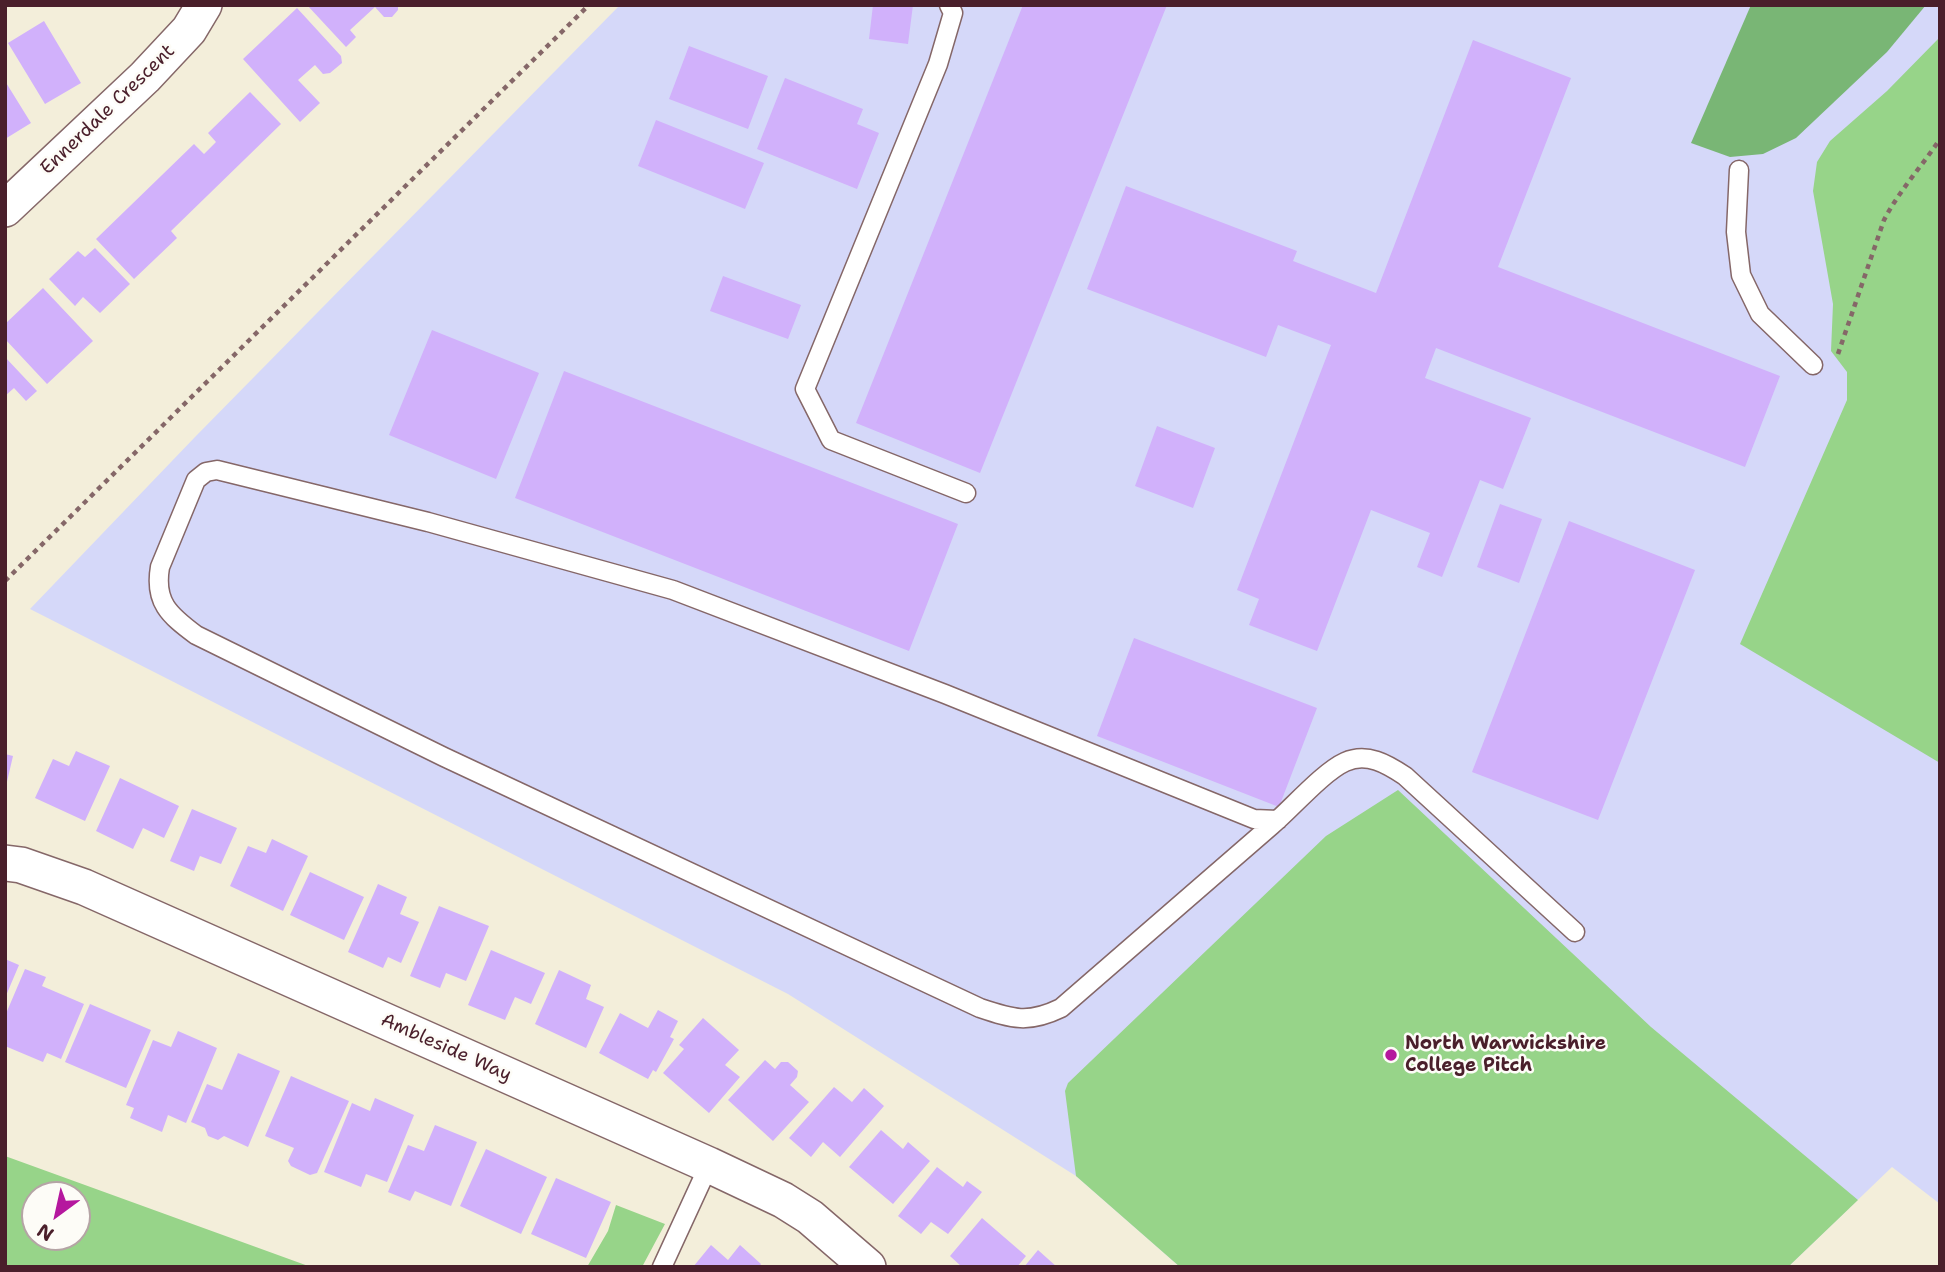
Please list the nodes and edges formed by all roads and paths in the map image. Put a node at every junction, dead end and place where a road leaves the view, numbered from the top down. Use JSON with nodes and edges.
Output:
{"nodes":[{"id":1,"x":204,"y":5,"type":"edge"},
{"id":2,"x":589,"y":5,"type":"edge"},
{"id":3,"x":949,"y":5,"type":"edge"},
{"id":4,"x":1940,"y":139,"type":"edge"},
{"id":5,"x":1738,"y":170,"type":"dead end"},
{"id":6,"x":5,"y":209,"type":"edge"},
{"id":7,"x":1835,"y":362,"type":"dead end"},
{"id":8,"x":1813,"y":365,"type":"dead end"},
{"id":9,"x":966,"y":493,"type":"dead end"},
{"id":10,"x":5,"y":582,"type":"edge"},
{"id":11,"x":1278,"y":820,"type":"junction"},
{"id":12,"x":5,"y":863,"type":"edge"},
{"id":13,"x":1575,"y":932,"type":"dead end"},
{"id":14,"x":709,"y":1166,"type":"junction"},
{"id":15,"x":662,"y":1267,"type":"edge"},
{"id":16,"x":868,"y":1267,"type":"edge"}],
"edges":[{"from":1,"to":6,"type":"street","name":"Ennerdale Crescent"},
{"from":2,"to":10,"type":"path"},
{"from":3,"to":9,"type":"lane"},
{"from":4,"to":7,"type":"path"},
{"from":5,"to":8,"type":"lane"},
{"from":11,"to":11,"type":"lane"},
{"from":11,"to":13,"type":"lane"},
{"from":12,"to":14,"type":"street","name":"Ambleside Way"},
{"from":14,"to":15,"type":"lane"},
{"from":14,"to":16,"type":"street","name":"Ambleside Way"}]}
